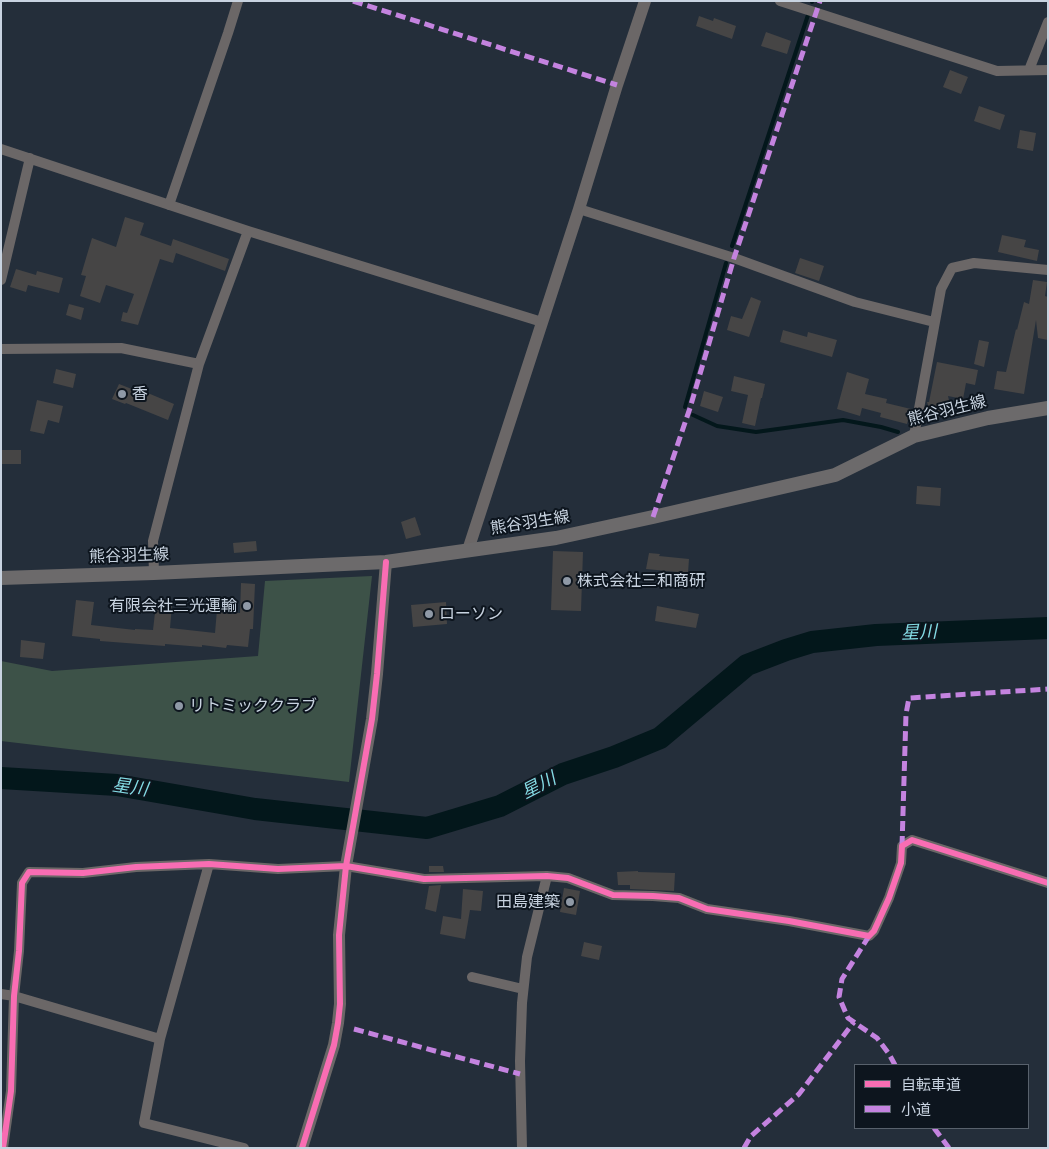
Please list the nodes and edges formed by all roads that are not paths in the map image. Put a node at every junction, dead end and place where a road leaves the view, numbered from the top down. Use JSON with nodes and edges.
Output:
{"nodes":[{"id":1,"x":238,"y":1,"type":"edge"},
{"id":2,"x":645,"y":1,"type":"edge"},
{"id":3,"x":780,"y":1,"type":"edge"},
{"id":4,"x":1048,"y":22,"type":"edge"},
{"id":5,"x":1029,"y":70,"type":"junction"},
{"id":6,"x":1048,"y":70,"type":"edge"},
{"id":7,"x":1,"y":149,"type":"edge"},
{"id":8,"x":30,"y":158,"type":"junction"},
{"id":9,"x":170,"y":205,"type":"junction"},
{"id":10,"x":579,"y":210,"type":"junction"},
{"id":11,"x":248,"y":231,"type":"junction"},
{"id":12,"x":1048,"y":270,"type":"edge"},
{"id":13,"x":1,"y":280,"type":"edge"},
{"id":14,"x":542,"y":322,"type":"junction"},
{"id":15,"x":934,"y":322,"type":"junction"},
{"id":16,"x":1,"y":349,"type":"edge"},
{"id":17,"x":199,"y":364,"type":"junction"},
{"id":18,"x":1048,"y":408,"type":"edge"},
{"id":19,"x":914,"y":436,"type":"junction"},
{"id":20,"x":468,"y":550,"type":"junction"},
{"id":21,"x":386,"y":562,"type":"junction"},
{"id":22,"x":154,"y":573,"type":"junction"},
{"id":23,"x":1,"y":578,"type":"edge"},
{"id":24,"x":347,"y":860,"type":"junction"},
{"id":25,"x":209,"y":864,"type":"junction"},
{"id":26,"x":548,"y":876,"type":"junction"},
{"id":27,"x":1048,"y":882,"type":"edge"},
{"id":28,"x":472,"y":977,"type":"dead end"},
{"id":29,"x":523,"y":989,"type":"junction"},
{"id":30,"x":1,"y":994,"type":"edge"},
{"id":31,"x":14,"y":996,"type":"junction"},
{"id":32,"x":160,"y":1038,"type":"junction"},
{"id":33,"x":3,"y":1148,"type":"edge"},
{"id":34,"x":244,"y":1148,"type":"edge"},
{"id":35,"x":302,"y":1148,"type":"edge"},
{"id":36,"x":522,"y":1148,"type":"edge"}],
"edges":[{"from":1,"to":9,"type":"street"},
{"from":2,"to":10,"type":"street"},
{"from":3,"to":5,"type":"street"},
{"from":4,"to":5,"type":"street"},
{"from":5,"to":6,"type":"street"},
{"from":7,"to":8,"type":"street"},
{"from":8,"to":9,"type":"street"},
{"from":8,"to":13,"type":"street"},
{"from":9,"to":11,"type":"street"},
{"from":10,"to":14,"type":"street"},
{"from":10,"to":15,"type":"street"},
{"from":11,"to":14,"type":"street"},
{"from":11,"to":17,"type":"street"},
{"from":12,"to":15,"type":"street"},
{"from":14,"to":20,"type":"street"},
{"from":15,"to":19,"type":"street"},
{"from":16,"to":17,"type":"street"},
{"from":17,"to":22,"type":"street"},
{"from":18,"to":19,"type":"main road","name":"熊谷羽生線"},
{"from":19,"to":20,"type":"main road","name":"熊谷羽生線"},
{"from":20,"to":21,"type":"main road","name":"熊谷羽生線"},
{"from":21,"to":22,"type":"main road","name":"熊谷羽生線"},
{"from":21,"to":24,"type":"street"},
{"from":22,"to":23,"type":"main road","name":"熊谷羽生線"},
{"from":24,"to":25,"type":"street"},
{"from":24,"to":26,"type":"street"},
{"from":24,"to":35,"type":"street"},
{"from":25,"to":31,"type":"street"},
{"from":25,"to":32,"type":"street"},
{"from":26,"to":27,"type":"street"},
{"from":26,"to":29,"type":"street"},
{"from":28,"to":29,"type":"street"},
{"from":29,"to":36,"type":"street"},
{"from":30,"to":31,"type":"street"},
{"from":31,"to":32,"type":"street"},
{"from":31,"to":33,"type":"street"},
{"from":32,"to":34,"type":"street"}]}
